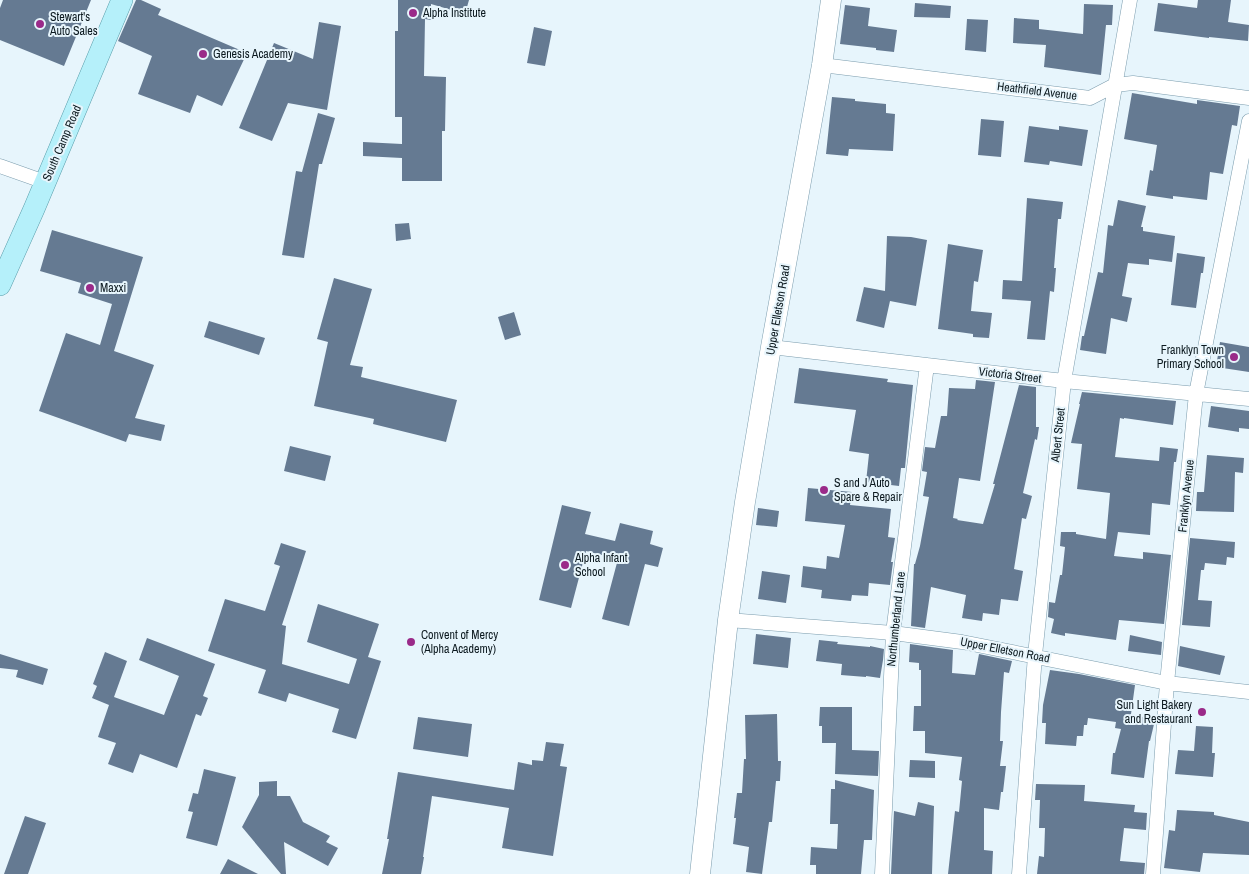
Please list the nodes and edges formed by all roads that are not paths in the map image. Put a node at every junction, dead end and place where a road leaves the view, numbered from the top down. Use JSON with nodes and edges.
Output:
{"nodes":[{"id":1,"x":122,"y":0,"type":"edge"},
{"id":2,"x":831,"y":0,"type":"edge"},
{"id":3,"x":1130,"y":0,"type":"edge"},
{"id":4,"x":822,"y":65,"type":"junction"},
{"id":5,"x":1115,"y":85,"type":"junction"},
{"id":6,"x":1249,"y":98,"type":"edge"},
{"id":7,"x":1249,"y":121,"type":"edge"},
{"id":8,"x":0,"y":166,"type":"edge"},
{"id":9,"x":45,"y":182,"type":"junction"},
{"id":10,"x":0,"y":285,"type":"edge"},
{"id":11,"x":771,"y":347,"type":"junction"},
{"id":12,"x":928,"y":365,"type":"junction"},
{"id":13,"x":1064,"y":381,"type":"junction"},
{"id":14,"x":1196,"y":394,"type":"junction"},
{"id":15,"x":1249,"y":399,"type":"edge"},
{"id":16,"x":728,"y":620,"type":"junction"},
{"id":17,"x":893,"y":633,"type":"junction"},
{"id":18,"x":1035,"y":655,"type":"junction"},
{"id":19,"x":1167,"y":683,"type":"junction"},
{"id":20,"x":1249,"y":692,"type":"edge"},
{"id":21,"x":700,"y":874,"type":"edge"},
{"id":22,"x":882,"y":874,"type":"edge"},
{"id":23,"x":1019,"y":874,"type":"edge"},
{"id":24,"x":1153,"y":874,"type":"edge"}],
"edges":[{"from":1,"to":9,"type":"main road","name":"South Camp Road"},
{"from":2,"to":4,"type":"street","name":"Upper Elletson Road"},
{"from":3,"to":5,"type":"street","name":"Albert Street"},
{"from":4,"to":5,"type":"street","name":"Heathfield Avenue"},
{"from":4,"to":11,"type":"street","name":"Upper Elletson Road"},
{"from":5,"to":6,"type":"street","name":"Heathfield Avenue"},
{"from":5,"to":13,"type":"street","name":"Albert Street"},
{"from":7,"to":14,"type":"street","name":"Franklyn Avenue"},
{"from":8,"to":9,"type":"street"},
{"from":9,"to":10,"type":"main road","name":"South Camp Road"},
{"from":11,"to":12,"type":"street","name":"Victoria Street"},
{"from":11,"to":16,"type":"street","name":"Upper Elletson Road"},
{"from":12,"to":13,"type":"street","name":"Victoria Street"},
{"from":12,"to":17,"type":"street","name":"Northumberland Lane"},
{"from":13,"to":14,"type":"street","name":"Victoria Street"},
{"from":13,"to":18,"type":"street","name":"Albert Street"},
{"from":14,"to":15,"type":"street","name":"Victoria Street"},
{"from":14,"to":19,"type":"street","name":"Franklyn Avenue"},
{"from":16,"to":17,"type":"street","name":"Upper Elletson Road"},
{"from":16,"to":21,"type":"street","name":"Upper Elletson Road"},
{"from":17,"to":18,"type":"street","name":"Upper Elletson Road"},
{"from":17,"to":22,"type":"street","name":"Northumberland Lane"},
{"from":18,"to":19,"type":"street","name":"Upper Elletson Road"},
{"from":18,"to":23,"type":"street","name":"Albert Street"},
{"from":19,"to":20,"type":"street","name":"Upper Elletson Road"},
{"from":19,"to":24,"type":"street","name":"Franklyn Avenue"}]}
